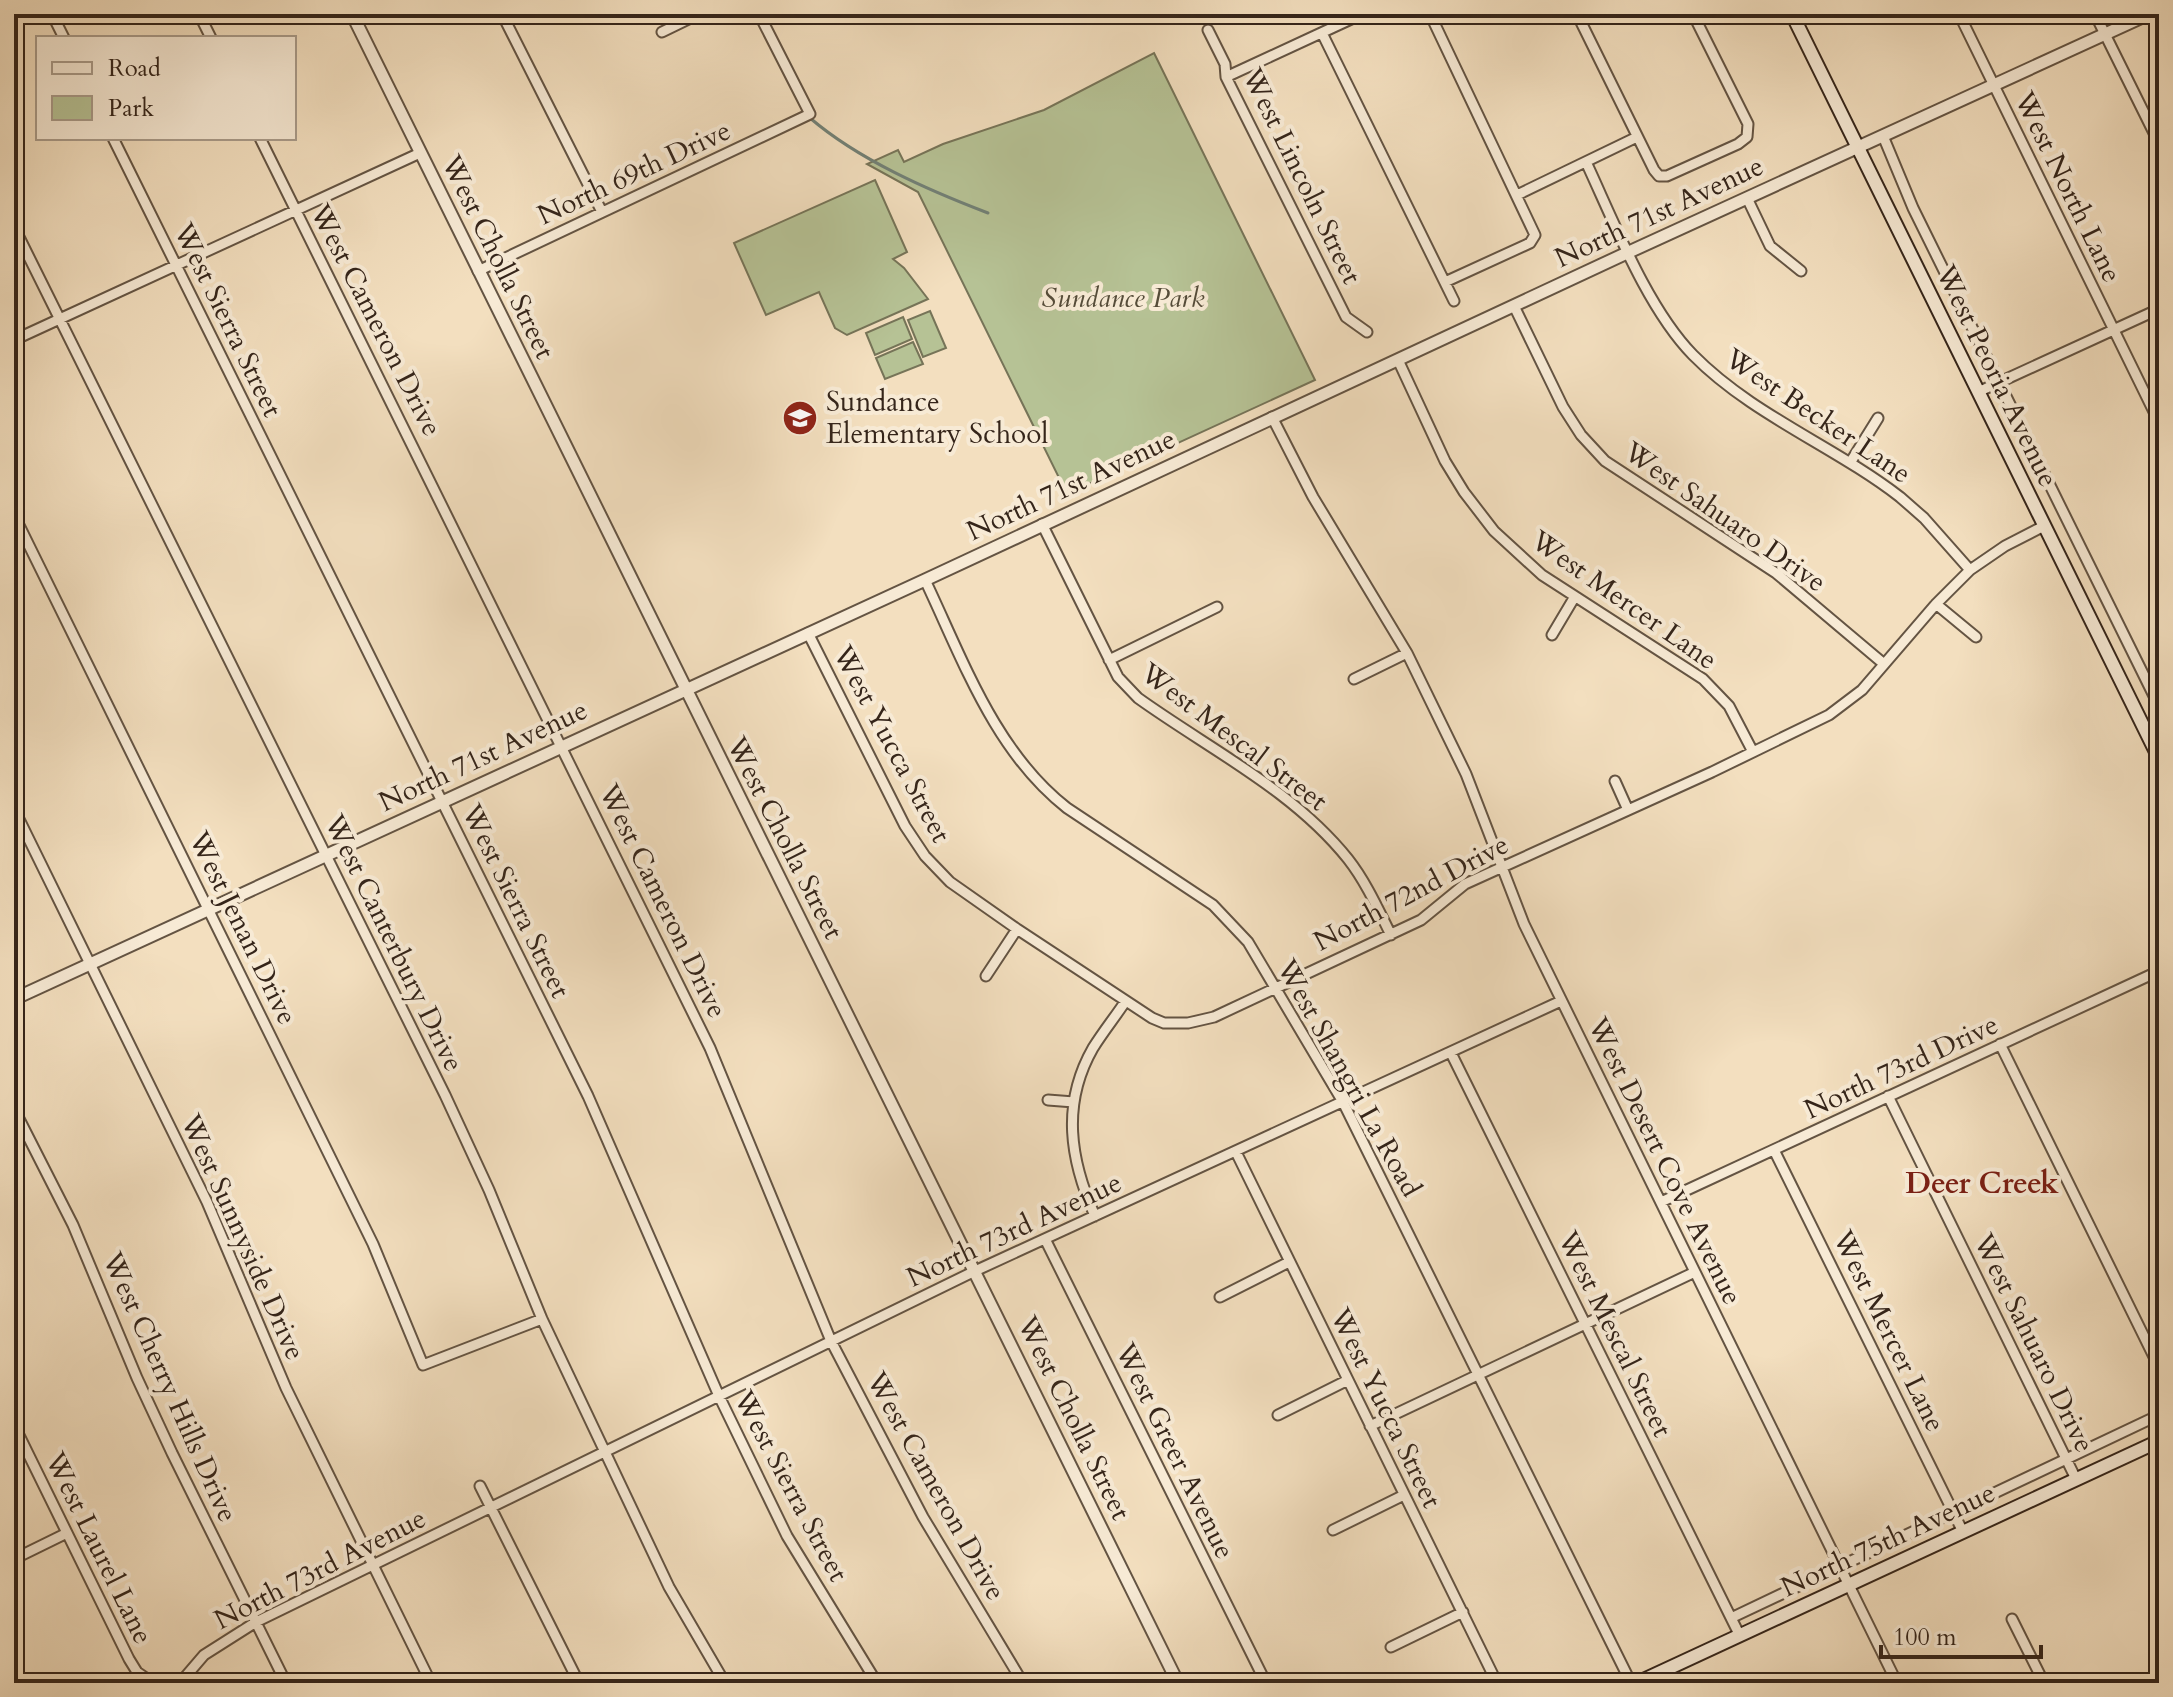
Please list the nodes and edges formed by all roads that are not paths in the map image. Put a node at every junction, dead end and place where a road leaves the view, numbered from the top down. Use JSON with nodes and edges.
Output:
{"nodes":[{"id":1,"x":52,"y":14,"type":"edge"},
{"id":2,"x":199,"y":14,"type":"edge"},
{"id":3,"x":352,"y":14,"type":"edge"},
{"id":4,"x":502,"y":14,"type":"edge"},
{"id":5,"x":699,"y":14,"type":"edge"},
{"id":6,"x":759,"y":14,"type":"edge"},
{"id":7,"x":1362,"y":14,"type":"edge"},
{"id":8,"x":1430,"y":14,"type":"edge"},
{"id":9,"x":1577,"y":14,"type":"edge"},
{"id":10,"x":1792,"y":14,"type":"edge"},
{"id":11,"x":1959,"y":14,"type":"edge"},
{"id":12,"x":2095,"y":14,"type":"edge"},
{"id":13,"x":2149,"y":14,"type":"edge"},
{"id":14,"x":1696,"y":15,"type":"edge"},
{"id":15,"x":1208,"y":30,"type":"dead end"},
{"id":16,"x":662,"y":32,"type":"dead end"},
{"id":17,"x":1322,"y":33,"type":"junction"},
{"id":18,"x":2105,"y":34,"type":"junction"},
{"id":19,"x":63,"y":36,"type":"edge"},
{"id":20,"x":210,"y":36,"type":"edge"},
{"id":21,"x":1226,"y":77,"type":"junction"},
{"id":22,"x":1994,"y":86,"type":"junction"},
{"id":23,"x":1883,"y":136,"type":"junction"},
{"id":24,"x":1637,"y":137,"type":"junction"},
{"id":25,"x":114,"y":140,"type":"edge"},
{"id":26,"x":261,"y":140,"type":"edge"},
{"id":27,"x":2159,"y":143,"type":"edge"},
{"id":28,"x":1858,"y":147,"type":"junction"},
{"id":29,"x":420,"y":153,"type":"junction"},
{"id":30,"x":1586,"y":162,"type":"junction"},
{"id":31,"x":1517,"y":195,"type":"junction"},
{"id":32,"x":1747,"y":198,"type":"junction"},
{"id":33,"x":296,"y":211,"type":"junction"},
{"id":34,"x":602,"y":212,"type":"junction"},
{"id":35,"x":14,"y":227,"type":"edge"},
{"id":36,"x":1629,"y":252,"type":"junction"},
{"id":37,"x":175,"y":264,"type":"junction"},
{"id":38,"x":478,"y":271,"type":"junction"},
{"id":39,"x":1801,"y":271,"type":"dead end"},
{"id":40,"x":1445,"y":282,"type":"junction"},
{"id":41,"x":1454,"y":301,"type":"dead end"},
{"id":42,"x":1514,"y":306,"type":"junction"},
{"id":43,"x":2159,"y":309,"type":"edge"},
{"id":44,"x":60,"y":319,"type":"junction"},
{"id":45,"x":2114,"y":330,"type":"junction"},
{"id":46,"x":1367,"y":332,"type":"dead end"},
{"id":47,"x":14,"y":340,"type":"edge"},
{"id":48,"x":1398,"y":360,"type":"junction"},
{"id":49,"x":1999,"y":383,"type":"junction"},
{"id":50,"x":1978,"y":392,"type":"junction"},
{"id":51,"x":1272,"y":417,"type":"junction"},
{"id":52,"x":1878,"y":418,"type":"dead end"},
{"id":53,"x":2159,"y":422,"type":"edge"},
{"id":54,"x":1850,"y":463,"type":"junction"},
{"id":55,"x":14,"y":515,"type":"edge"},
{"id":56,"x":1042,"y":524,"type":"junction"},
{"id":57,"x":2044,"y":526,"type":"junction"},
{"id":58,"x":1970,"y":570,"type":"junction"},
{"id":59,"x":925,"y":580,"type":"junction"},
{"id":60,"x":1574,"y":598,"type":"junction"},
{"id":61,"x":1936,"y":604,"type":"junction"},
{"id":62,"x":1217,"y":607,"type":"dead end"},
{"id":63,"x":808,"y":633,"type":"junction"},
{"id":64,"x":1552,"y":635,"type":"dead end"},
{"id":65,"x":1976,"y":637,"type":"dead end"},
{"id":66,"x":1407,"y":653,"type":"junction"},
{"id":67,"x":1109,"y":660,"type":"junction"},
{"id":68,"x":1884,"y":664,"type":"junction"},
{"id":69,"x":1354,"y":679,"type":"dead end"},
{"id":70,"x":685,"y":691,"type":"junction"},
{"id":71,"x":2159,"y":706,"type":"edge"},
{"id":72,"x":562,"y":745,"type":"junction"},
{"id":73,"x":1753,"y":752,"type":"junction"},
{"id":74,"x":2159,"y":758,"type":"edge"},
{"id":75,"x":1615,"y":781,"type":"dead end"},
{"id":76,"x":442,"y":800,"type":"junction"},
{"id":77,"x":14,"y":809,"type":"edge"},
{"id":78,"x":1628,"y":810,"type":"junction"},
{"id":79,"x":326,"y":855,"type":"junction"},
{"id":80,"x":1501,"y":868,"type":"junction"},
{"id":81,"x":209,"y":909,"type":"junction"},
{"id":82,"x":1017,"y":929,"type":"junction"},
{"id":83,"x":1391,"y":935,"type":"junction"},
{"id":84,"x":91,"y":964,"type":"junction"},
{"id":85,"x":2159,"y":971,"type":"edge"},
{"id":86,"x":986,"y":976,"type":"dead end"},
{"id":87,"x":1276,"y":987,"type":"junction"},
{"id":88,"x":14,"y":999,"type":"edge"},
{"id":89,"x":1561,"y":1001,"type":"junction"},
{"id":90,"x":1125,"y":1002,"type":"junction"},
{"id":91,"x":2000,"y":1044,"type":"junction"},
{"id":92,"x":1451,"y":1053,"type":"junction"},
{"id":93,"x":1888,"y":1096,"type":"junction"},
{"id":94,"x":1048,"y":1100,"type":"dead end"},
{"id":95,"x":1074,"y":1102,"type":"junction"},
{"id":96,"x":1343,"y":1102,"type":"junction"},
{"id":97,"x":14,"y":1109,"type":"edge"},
{"id":98,"x":1774,"y":1150,"type":"junction"},
{"id":99,"x":1236,"y":1152,"type":"junction"},
{"id":100,"x":1661,"y":1202,"type":"junction"},
{"id":101,"x":1095,"y":1216,"type":"junction"},
{"id":102,"x":1045,"y":1239,"type":"junction"},
{"id":103,"x":1289,"y":1262,"type":"junction"},
{"id":104,"x":975,"y":1271,"type":"junction"},
{"id":105,"x":1695,"y":1272,"type":"junction"},
{"id":106,"x":1220,"y":1297,"type":"dead end"},
{"id":107,"x":542,"y":1319,"type":"junction"},
{"id":108,"x":1585,"y":1324,"type":"junction"},
{"id":109,"x":831,"y":1341,"type":"junction"},
{"id":110,"x":2159,"y":1367,"type":"edge"},
{"id":111,"x":1477,"y":1375,"type":"junction"},
{"id":112,"x":1348,"y":1380,"type":"junction"},
{"id":113,"x":719,"y":1396,"type":"junction"},
{"id":114,"x":1278,"y":1415,"type":"dead end"},
{"id":115,"x":2159,"y":1415,"type":"edge"},
{"id":116,"x":14,"y":1425,"type":"edge"},
{"id":117,"x":1370,"y":1426,"type":"junction"},
{"id":118,"x":2159,"y":1441,"type":"edge"},
{"id":119,"x":606,"y":1451,"type":"junction"},
{"id":120,"x":2066,"y":1458,"type":"junction"},
{"id":121,"x":2076,"y":1479,"type":"junction"},
{"id":122,"x":480,"y":1486,"type":"dead end"},
{"id":123,"x":1404,"y":1495,"type":"junction"},
{"id":124,"x":491,"y":1508,"type":"junction"},
{"id":125,"x":1953,"y":1512,"type":"junction"},
{"id":126,"x":1333,"y":1530,"type":"dead end"},
{"id":127,"x":1963,"y":1532,"type":"junction"},
{"id":128,"x":67,"y":1533,"type":"junction"},
{"id":129,"x":14,"y":1559,"type":"edge"},
{"id":130,"x":373,"y":1565,"type":"junction"},
{"id":131,"x":1839,"y":1565,"type":"junction"},
{"id":132,"x":1849,"y":1585,"type":"junction"},
{"id":133,"x":1463,"y":1612,"type":"junction"},
{"id":134,"x":1731,"y":1618,"type":"junction"},
{"id":135,"x":2012,"y":1619,"type":"dead end"},
{"id":136,"x":256,"y":1622,"type":"junction"},
{"id":137,"x":1740,"y":1636,"type":"junction"},
{"id":138,"x":1391,"y":1647,"type":"dead end"},
{"id":139,"x":153,"y":1683,"type":"edge"},
{"id":140,"x":180,"y":1683,"type":"edge"},
{"id":141,"x":286,"y":1683,"type":"edge"},
{"id":142,"x":431,"y":1683,"type":"edge"},
{"id":143,"x":579,"y":1683,"type":"edge"},
{"id":144,"x":725,"y":1683,"type":"edge"},
{"id":145,"x":877,"y":1683,"type":"edge"},
{"id":146,"x":1023,"y":1683,"type":"edge"},
{"id":147,"x":1178,"y":1683,"type":"edge"},
{"id":148,"x":1266,"y":1683,"type":"edge"},
{"id":149,"x":1497,"y":1683,"type":"edge"},
{"id":150,"x":1634,"y":1683,"type":"edge"},
{"id":151,"x":1897,"y":1683,"type":"edge"},
{"id":152,"x":2044,"y":1683,"type":"edge"}],
"edges":[{"from":1,"to":19,"type":"street"},
{"from":2,"to":20,"type":"street"},
{"from":3,"to":29,"type":"street","name":"West Cholla Street"},
{"from":4,"to":34,"type":"street"},
{"from":5,"to":16,"type":"street"},
{"from":6,"to":34,"type":"street","name":"North 69th Drive"},
{"from":7,"to":17,"type":"street"},
{"from":8,"to":31,"type":"street"},
{"from":9,"to":24,"type":"street"},
{"from":10,"to":28,"type":"main road","name":"West Peoria Avenue"},
{"from":11,"to":22,"type":"street","name":"West North Lane"},
{"from":12,"to":18,"type":"street"},
{"from":13,"to":18,"type":"street","name":"North 71st Avenue"},
{"from":14,"to":24,"type":"street"},
{"from":15,"to":21,"type":"street","name":"West Lincoln Street"},
{"from":17,"to":21,"type":"street"},
{"from":17,"to":40,"type":"street"},
{"from":18,"to":22,"type":"street","name":"North 71st Avenue"},
{"from":18,"to":27,"type":"street"},
{"from":21,"to":46,"type":"street","name":"West Lincoln Street"},
{"from":22,"to":23,"type":"street","name":"North 71st Avenue"},
{"from":22,"to":45,"type":"street","name":"West North Lane"},
{"from":23,"to":28,"type":"street","name":"North 71st Avenue"},
{"from":23,"to":49,"type":"street","name":"West Peoria Avenue"},
{"from":24,"to":30,"type":"street"},
{"from":25,"to":37,"type":"street","name":"West Sierra Street"},
{"from":26,"to":33,"type":"street","name":"West Cameron Drive"},
{"from":28,"to":32,"type":"street","name":"North 71st Avenue"},
{"from":28,"to":50,"type":"main road","name":"West Peoria Avenue"},
{"from":29,"to":33,"type":"street"},
{"from":29,"to":38,"type":"street","name":"West Cholla Street"},
{"from":30,"to":31,"type":"street"},
{"from":30,"to":36,"type":"street","name":"West Becker Lane"},
{"from":31,"to":40,"type":"street"},
{"from":32,"to":36,"type":"street","name":"North 71st Avenue"},
{"from":32,"to":39,"type":"street"},
{"from":33,"to":37,"type":"street"},
{"from":33,"to":72,"type":"street","name":"West Cameron Drive"},
{"from":34,"to":38,"type":"street","name":"North 69th Drive"},
{"from":35,"to":44,"type":"street","name":"West Canterbury Drive"},
{"from":36,"to":42,"type":"street","name":"North 71st Avenue"},
{"from":36,"to":54,"type":"street","name":"West Becker Lane"},
{"from":37,"to":44,"type":"street"},
{"from":37,"to":76,"type":"street","name":"West Sierra Street"},
{"from":38,"to":70,"type":"street","name":"West Cholla Street"},
{"from":40,"to":41,"type":"street"},
{"from":42,"to":48,"type":"street","name":"North 71st Avenue"},
{"from":42,"to":68,"type":"street","name":"West Sahuaro Drive"},
{"from":43,"to":45,"type":"street"},
{"from":44,"to":47,"type":"street"},
{"from":44,"to":79,"type":"street","name":"West Canterbury Drive"},
{"from":45,"to":49,"type":"street"},
{"from":45,"to":53,"type":"street","name":"West North Lane"},
{"from":48,"to":51,"type":"street","name":"North 71st Avenue"},
{"from":48,"to":60,"type":"street","name":"West Mercer Lane"},
{"from":49,"to":50,"type":"street"},
{"from":49,"to":71,"type":"street","name":"West Peoria Avenue"},
{"from":50,"to":57,"type":"main road","name":"West Peoria Avenue"},
{"from":51,"to":56,"type":"street","name":"North 71st Avenue"},
{"from":51,"to":66,"type":"street","name":"West Desert Cove Avenue"},
{"from":52,"to":54,"type":"street"},
{"from":54,"to":58,"type":"street","name":"West Becker Lane"},
{"from":55,"to":81,"type":"street","name":"West Jenan Drive"},
{"from":56,"to":59,"type":"street","name":"North 71st Avenue"},
{"from":56,"to":67,"type":"street","name":"West Mescal Street"},
{"from":57,"to":58,"type":"street","name":"North 72nd Drive"},
{"from":57,"to":74,"type":"main road","name":"West Peoria Avenue"},
{"from":58,"to":61,"type":"street","name":"North 72nd Drive"},
{"from":59,"to":63,"type":"street","name":"North 71st Avenue"},
{"from":59,"to":87,"type":"street","name":"West Shangri La Road"},
{"from":60,"to":64,"type":"street"},
{"from":60,"to":73,"type":"street","name":"West Mercer Lane"},
{"from":61,"to":65,"type":"street"},
{"from":61,"to":68,"type":"street","name":"North 72nd Drive"},
{"from":62,"to":67,"type":"street"},
{"from":63,"to":70,"type":"street","name":"North 71st Avenue"},
{"from":63,"to":82,"type":"street","name":"West Yucca Street"},
{"from":66,"to":69,"type":"street"},
{"from":66,"to":80,"type":"street","name":"West Desert Cove Avenue"},
{"from":67,"to":83,"type":"street","name":"West Mescal Street"},
{"from":68,"to":73,"type":"street","name":"North 72nd Drive"},
{"from":70,"to":72,"type":"street","name":"North 71st Avenue"},
{"from":70,"to":104,"type":"street","name":"West Cholla Street"},
{"from":72,"to":76,"type":"street","name":"North 71st Avenue"},
{"from":72,"to":109,"type":"street","name":"West Cameron Drive"},
{"from":73,"to":78,"type":"street","name":"North 72nd Drive"},
{"from":75,"to":78,"type":"street"},
{"from":76,"to":79,"type":"street","name":"North 71st Avenue"},
{"from":76,"to":113,"type":"street","name":"West Sierra Street"},
{"from":77,"to":84,"type":"street","name":"West Sunnyside Drive"},
{"from":78,"to":80,"type":"street","name":"North 72nd Drive"},
{"from":79,"to":81,"type":"street","name":"North 71st Avenue"},
{"from":79,"to":107,"type":"street","name":"West Canterbury Drive"},
{"from":80,"to":83,"type":"street","name":"North 72nd Drive"},
{"from":80,"to":89,"type":"street","name":"West Desert Cove Avenue"},
{"from":81,"to":84,"type":"street","name":"North 71st Avenue"},
{"from":81,"to":107,"type":"street","name":"West Jenan Drive"},
{"from":82,"to":86,"type":"street"},
{"from":82,"to":90,"type":"street","name":"West Yucca Street"},
{"from":83,"to":87,"type":"street","name":"North 72nd Drive"},
{"from":84,"to":88,"type":"street","name":"North 71st Avenue"},
{"from":84,"to":130,"type":"street","name":"West Sunnyside Drive"},
{"from":85,"to":91,"type":"street","name":"North 73rd Drive"},
{"from":87,"to":90,"type":"street","name":"North 72nd Drive"},
{"from":87,"to":96,"type":"street","name":"West Shangri La Road"},
{"from":89,"to":92,"type":"street","name":"North 73rd Avenue"},
{"from":89,"to":100,"type":"street","name":"West Desert Cove Avenue"},
{"from":90,"to":95,"type":"street"},
{"from":91,"to":93,"type":"street","name":"North 73rd Drive"},
{"from":91,"to":110,"type":"street"},
{"from":92,"to":96,"type":"street","name":"North 73rd Avenue"},
{"from":92,"to":108,"type":"street","name":"West Mescal Street"},
{"from":93,"to":98,"type":"street","name":"North 73rd Drive"},
{"from":93,"to":120,"type":"street","name":"West Sahuaro Drive"},
{"from":94,"to":95,"type":"street"},
{"from":95,"to":101,"type":"street"},
{"from":96,"to":99,"type":"street","name":"North 73rd Avenue"},
{"from":96,"to":111,"type":"street","name":"West Shangri La Road"},
{"from":97,"to":136,"type":"street","name":"West Cherry Hills Drive"},
{"from":98,"to":100,"type":"street","name":"North 73rd Drive"},
{"from":98,"to":125,"type":"street","name":"West Mercer Lane"},
{"from":99,"to":101,"type":"street","name":"North 73rd Avenue"},
{"from":99,"to":103,"type":"street","name":"West Yucca Street"},
{"from":100,"to":105,"type":"street","name":"West Desert Cove Avenue"},
{"from":101,"to":102,"type":"street","name":"North 73rd Avenue"},
{"from":102,"to":104,"type":"street","name":"North 73rd Avenue"},
{"from":102,"to":148,"type":"street","name":"West Greer Avenue"},
{"from":103,"to":106,"type":"street"},
{"from":103,"to":112,"type":"street","name":"West Yucca Street"},
{"from":104,"to":109,"type":"street","name":"North 73rd Avenue"},
{"from":104,"to":147,"type":"street","name":"West Cholla Street"},
{"from":105,"to":108,"type":"street"},
{"from":105,"to":131,"type":"street","name":"West Desert Cove Avenue"},
{"from":107,"to":119,"type":"street","name":"West Canterbury Drive"},
{"from":108,"to":111,"type":"street"},
{"from":108,"to":134,"type":"street","name":"West Mescal Street"},
{"from":109,"to":113,"type":"street","name":"North 73rd Avenue"},
{"from":109,"to":146,"type":"street","name":"West Cameron Drive"},
{"from":111,"to":117,"type":"street"},
{"from":111,"to":150,"type":"street","name":"West Shangri La Road"},
{"from":112,"to":114,"type":"street"},
{"from":112,"to":117,"type":"street","name":"West Yucca Street"},
{"from":113,"to":119,"type":"street","name":"North 73rd Avenue"},
{"from":113,"to":145,"type":"street","name":"West Sierra Street"},
{"from":115,"to":120,"type":"street","name":"North 75th Avenue"},
{"from":116,"to":128,"type":"street","name":"West Laurel Lane"},
{"from":117,"to":123,"type":"street","name":"West Yucca Street"},
{"from":118,"to":121,"type":"main road","name":"North 75th Avenue"},
{"from":119,"to":124,"type":"street","name":"North 73rd Avenue"},
{"from":119,"to":144,"type":"street","name":"West Canterbury Drive"},
{"from":120,"to":121,"type":"street","name":"West Sahuaro Drive"},
{"from":120,"to":125,"type":"street","name":"North 75th Avenue"},
{"from":121,"to":127,"type":"main road","name":"North 75th Avenue"},
{"from":122,"to":124,"type":"street"},
{"from":123,"to":126,"type":"street"},
{"from":123,"to":133,"type":"street","name":"West Yucca Street"},
{"from":124,"to":130,"type":"street","name":"North 73rd Avenue"},
{"from":124,"to":143,"type":"street"},
{"from":125,"to":127,"type":"street","name":"West Mercer Lane"},
{"from":125,"to":131,"type":"street","name":"North 75th Avenue"},
{"from":127,"to":132,"type":"main road","name":"North 75th Avenue"},
{"from":128,"to":129,"type":"street"},
{"from":128,"to":139,"type":"street","name":"West Laurel Lane"},
{"from":130,"to":136,"type":"street","name":"North 73rd Avenue"},
{"from":130,"to":142,"type":"street","name":"West Sunnyside Drive"},
{"from":131,"to":132,"type":"street","name":"West Desert Cove Avenue"},
{"from":131,"to":134,"type":"street","name":"North 75th Avenue"},
{"from":132,"to":137,"type":"main road","name":"North 75th Avenue"},
{"from":132,"to":151,"type":"street","name":"West Desert Cove Avenue"},
{"from":133,"to":138,"type":"street"},
{"from":133,"to":149,"type":"street","name":"West Yucca Street"},
{"from":134,"to":137,"type":"street","name":"West Mescal Street"},
{"from":135,"to":152,"type":"street"},
{"from":136,"to":140,"type":"street","name":"North 73rd Avenue"},
{"from":136,"to":141,"type":"street","name":"West Cherry Hills Drive"},
{"from":137,"to":150,"type":"main road","name":"North 75th Avenue"}]}
